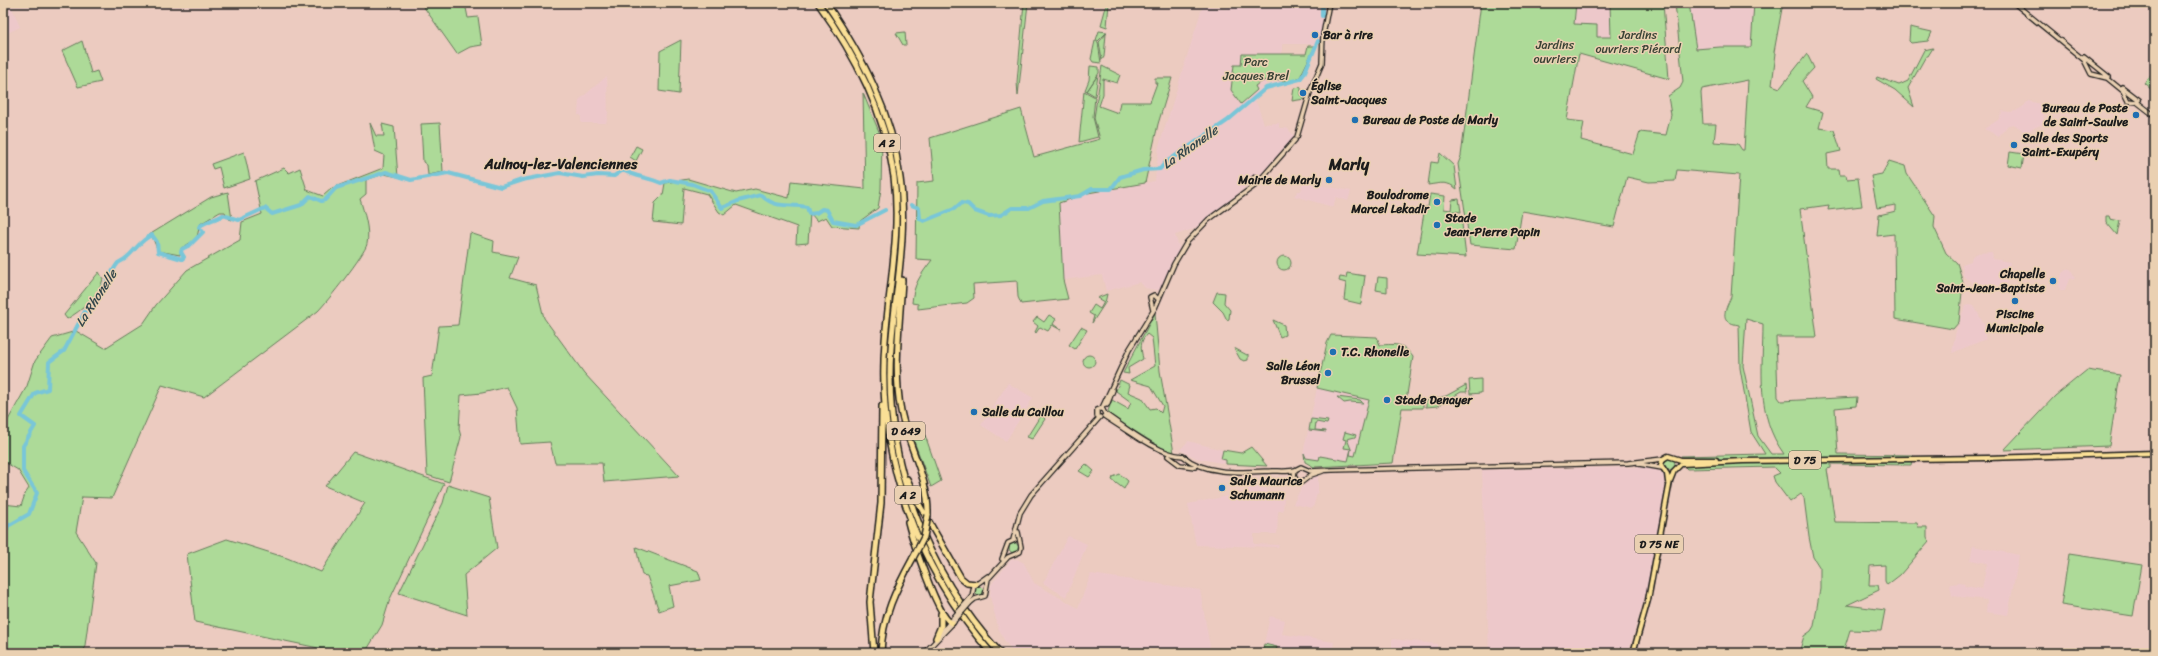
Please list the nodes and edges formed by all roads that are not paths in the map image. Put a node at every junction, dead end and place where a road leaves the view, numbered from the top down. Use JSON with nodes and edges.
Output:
{"nodes":[{"id":1,"x":818,"y":3,"type":"edge"},
{"id":2,"x":826,"y":3,"type":"edge"},
{"id":3,"x":1329,"y":3,"type":"edge"},
{"id":4,"x":2015,"y":3,"type":"edge"},
{"id":5,"x":2094,"y":66,"type":"junction"},
{"id":6,"x":2088,"y":69,"type":"junction"},
{"id":7,"x":2098,"y":70,"type":"junction"},
{"id":8,"x":2097,"y":75,"type":"junction"},
{"id":9,"x":2132,"y":95,"type":"junction"},
{"id":10,"x":2127,"y":97,"type":"junction"},
{"id":11,"x":2131,"y":101,"type":"junction"},
{"id":12,"x":2155,"y":115,"type":"edge"},
{"id":13,"x":1257,"y":179,"type":"junction"},
{"id":14,"x":1253,"y":184,"type":"junction"},
{"id":15,"x":1157,"y":299,"type":"junction"},
{"id":16,"x":1152,"y":302,"type":"junction"},
{"id":17,"x":1153,"y":311,"type":"junction"},
{"id":18,"x":898,"y":314,"type":"junction"},
{"id":19,"x":884,"y":368,"type":"junction"},
{"id":20,"x":1102,"y":413,"type":"junction"},
{"id":21,"x":894,"y":432,"type":"junction"},
{"id":22,"x":2155,"y":454,"type":"edge"},
{"id":23,"x":1179,"y":457,"type":"junction"},
{"id":24,"x":1676,"y":458,"type":"junction"},
{"id":25,"x":1663,"y":459,"type":"junction"},
{"id":26,"x":1186,"y":460,"type":"junction"},
{"id":27,"x":1743,"y":461,"type":"junction"},
{"id":28,"x":1177,"y":463,"type":"junction"},
{"id":29,"x":1628,"y":463,"type":"junction"},
{"id":30,"x":1184,"y":465,"type":"junction"},
{"id":31,"x":1675,"y":469,"type":"junction"},
{"id":32,"x":1295,"y":470,"type":"junction"},
{"id":33,"x":1307,"y":470,"type":"junction"},
{"id":34,"x":1664,"y":470,"type":"junction"},
{"id":35,"x":1323,"y":471,"type":"junction"},
{"id":36,"x":896,"y":476,"type":"junction"},
{"id":37,"x":1294,"y":478,"type":"junction"},
{"id":38,"x":1308,"y":478,"type":"junction"},
{"id":39,"x":1666,"y":496,"type":"junction"},
{"id":40,"x":1025,"y":506,"type":"junction"},
{"id":41,"x":1013,"y":540,"type":"junction"},
{"id":42,"x":1019,"y":543,"type":"junction"},
{"id":43,"x":1007,"y":550,"type":"junction"},
{"id":44,"x":1012,"y":555,"type":"junction"},
{"id":45,"x":978,"y":584,"type":"junction"},
{"id":46,"x":986,"y":587,"type":"junction"},
{"id":47,"x":973,"y":593,"type":"junction"},
{"id":48,"x":935,"y":596,"type":"junction"},
{"id":49,"x":978,"y":598,"type":"junction"},
{"id":50,"x":969,"y":602,"type":"junction"},
{"id":51,"x":953,"y":621,"type":"junction"},
{"id":52,"x":936,"y":638,"type":"junction"},
{"id":53,"x":931,"y":645,"type":"junction"},
{"id":54,"x":874,"y":653,"type":"edge"},
{"id":55,"x":881,"y":653,"type":"edge"},
{"id":56,"x":924,"y":653,"type":"edge"},
{"id":57,"x":991,"y":653,"type":"edge"},
{"id":58,"x":1000,"y":653,"type":"edge"},
{"id":59,"x":1632,"y":653,"type":"edge"}],
"edges":[{"from":1,"to":19,"type":"highway","number":"A 2"},
{"from":2,"to":18,"type":"highway","number":"A 2"},
{"from":3,"to":13,"type":"main road"},
{"from":4,"to":5,"type":"main road"},
{"from":4,"to":6,"type":"main road"},
{"from":5,"to":6,"type":"main road"},
{"from":5,"to":7,"type":"main road"},
{"from":6,"to":8,"type":"main road"},
{"from":7,"to":8,"type":"main road"},
{"from":7,"to":9,"type":"main road"},
{"from":8,"to":10,"type":"main road"},
{"from":9,"to":10,"type":"main road"},
{"from":9,"to":11,"type":"main road"},
{"from":9,"to":12,"type":"main road"},
{"from":10,"to":11,"type":"main road"},
{"from":11,"to":12,"type":"main road"},
{"from":13,"to":14,"type":"main road"},
{"from":13,"to":14,"type":"main road"},
{"from":14,"to":15,"type":"main road"},
{"from":15,"to":16,"type":"main road"},
{"from":15,"to":16,"type":"main road"},
{"from":15,"to":17,"type":"main road"},
{"from":16,"to":17,"type":"main road"},
{"from":17,"to":20,"type":"main road"},
{"from":18,"to":21,"type":"highway","number":"A 2"},
{"from":18,"to":55,"type":"highway","number":"D 649","bridge":true},
{"from":19,"to":36,"type":"highway","number":"A 2"},
{"from":19,"to":54,"type":"highway","number":"D 649"},
{"from":20,"to":23,"type":"main road"},
{"from":20,"to":28,"type":"main road"},
{"from":20,"to":40,"type":"main road"},
{"from":21,"to":45,"type":"highway"},
{"from":21,"to":58,"type":"highway","number":"A 2"},
{"from":22,"to":27,"type":"main road","number":"D 75"},
{"from":23,"to":26,"type":"main road"},
{"from":23,"to":28,"type":"main road"},
{"from":24,"to":25,"type":"main road"},
{"from":24,"to":27,"type":"main road","number":"D 75"},
{"from":24,"to":31,"type":"main road"},
{"from":25,"to":29,"type":"main road"},
{"from":25,"to":34,"type":"main road"},
{"from":26,"to":30,"type":"main road"},
{"from":26,"to":32,"type":"main road"},
{"from":27,"to":31,"type":"main road","number":"D 75"},
{"from":28,"to":30,"type":"main road"},
{"from":29,"to":34,"type":"main road"},
{"from":29,"to":35,"type":"main road"},
{"from":30,"to":37,"type":"main road"},
{"from":31,"to":34,"type":"main road"},
{"from":31,"to":39,"type":"main road","number":"D 75 NE"},
{"from":32,"to":33,"type":"main road"},
{"from":32,"to":37,"type":"main road"},
{"from":33,"to":35,"type":"main road"},
{"from":33,"to":38,"type":"main road"},
{"from":34,"to":39,"type":"main road","number":"D 75 NE"},
{"from":35,"to":38,"type":"main road"},
{"from":36,"to":48,"type":"highway"},
{"from":36,"to":57,"type":"highway","number":"A 2"},
{"from":37,"to":38,"type":"main road"},
{"from":39,"to":59,"type":"main road","number":"D 75 NE"},
{"from":40,"to":41,"type":"main road"},
{"from":40,"to":42,"type":"main road"},
{"from":41,"to":42,"type":"main road"},
{"from":41,"to":43,"type":"main road"},
{"from":42,"to":44,"type":"main road"},
{"from":43,"to":44,"type":"main road"},
{"from":43,"to":45,"type":"main road"},
{"from":44,"to":46,"type":"main road"},
{"from":45,"to":46,"type":"main road"},
{"from":45,"to":47,"type":"main road"},
{"from":46,"to":49,"type":"main road"},
{"from":47,"to":49,"type":"main road"},
{"from":47,"to":50,"type":"main road"},
{"from":48,"to":51,"type":"highway"},
{"from":48,"to":52,"type":"highway"},
{"from":49,"to":50,"type":"main road"},
{"from":50,"to":51,"type":"main road","bridge":true},
{"from":51,"to":52,"type":"main road"},
{"from":51,"to":53,"type":"main road"},
{"from":52,"to":53,"type":"main road"},
{"from":53,"to":56,"type":"main road"}]}
